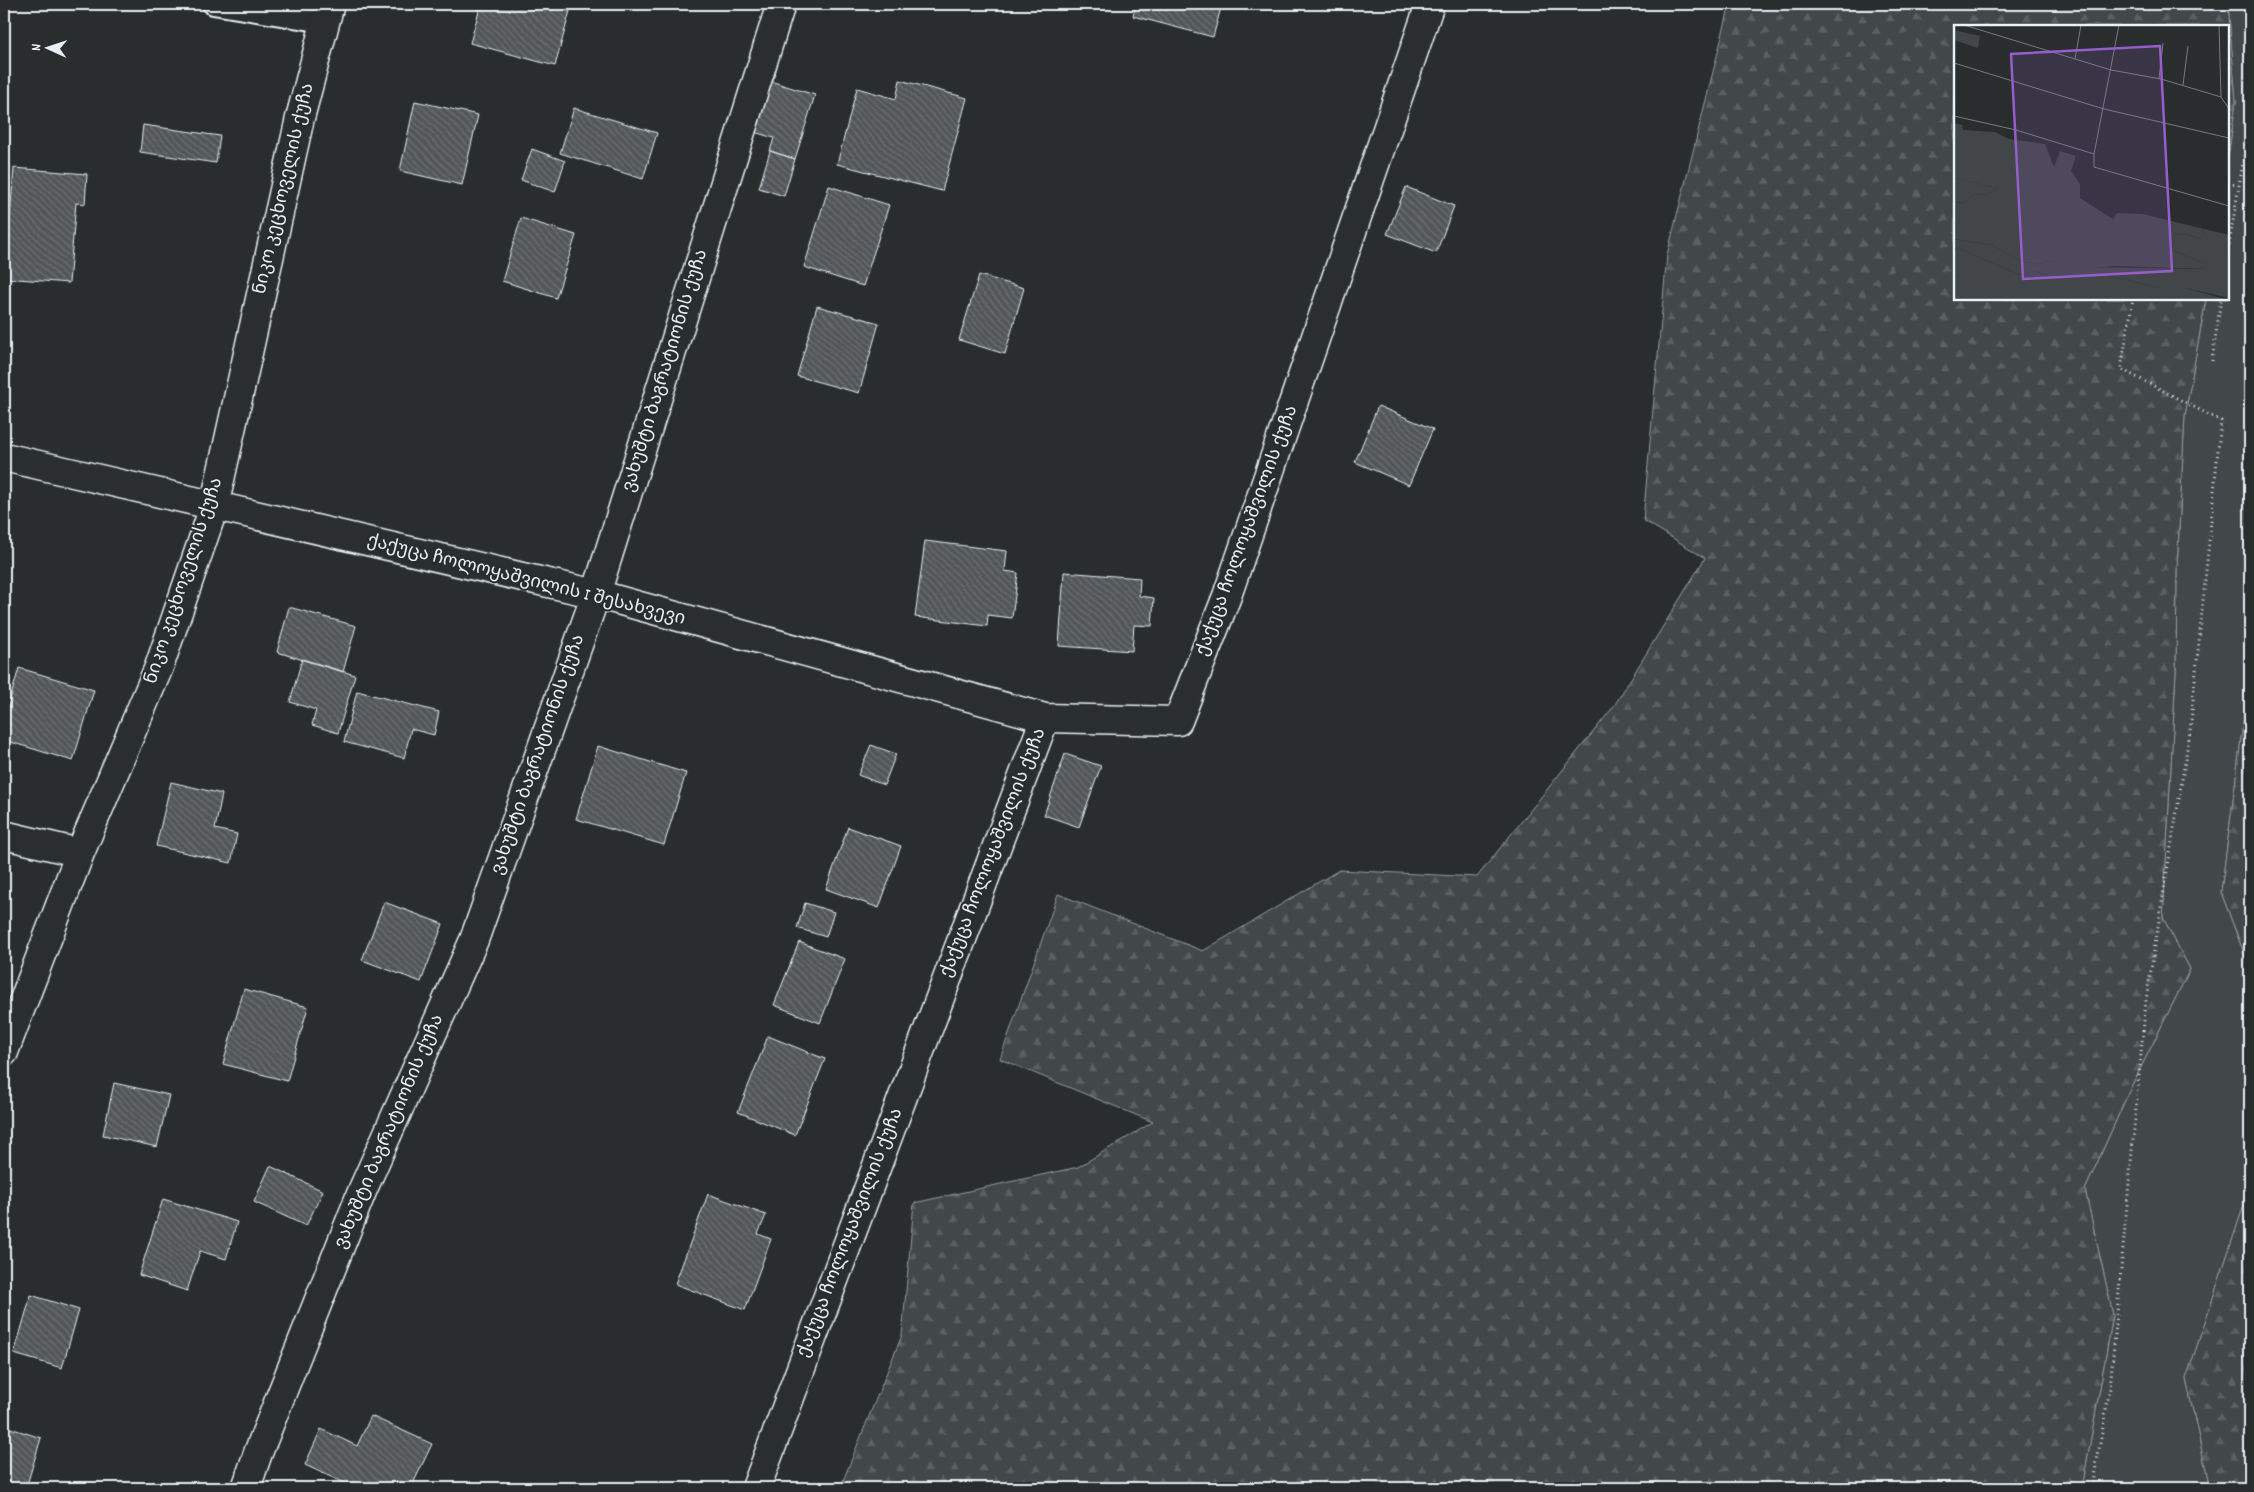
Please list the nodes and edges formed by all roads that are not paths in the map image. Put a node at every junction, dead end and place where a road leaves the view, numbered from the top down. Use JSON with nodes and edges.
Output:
{"nodes":[{"id":1,"x":214,"y":4,"type":"edge"},
{"id":2,"x":781,"y":4,"type":"edge"},
{"id":3,"x":1430,"y":4,"type":"edge"},
{"id":4,"x":327,"y":13,"type":"edge"},
{"id":5,"x":4,"y":457,"type":"edge"},
{"id":6,"x":214,"y":507,"type":"junction"},
{"id":7,"x":596,"y":594,"type":"junction"},
{"id":8,"x":1045,"y":718,"type":"junction"},
{"id":9,"x":4,"y":835,"type":"edge"},
{"id":10,"x":80,"y":853,"type":"junction"},
{"id":11,"x":4,"y":1052,"type":"edge"},
{"id":12,"x":246,"y":1488,"type":"edge"},
{"id":13,"x":756,"y":1488,"type":"edge"}],
"edges":[{"from":1,"to":4,"type":"lane"},
{"from":2,"to":7,"type":"street","name":"ვახუშტი ბაგრატიონის ქუჩა"},
{"from":3,"to":8,"type":"street","name":"ქაქუცა ჩოლოყაშვილის ქუჩა"},
{"from":4,"to":6,"type":"street","name":"ნიკო კეცხოველის ქუჩა"},
{"from":5,"to":6,"type":"street","name":"ქაქუცა ჩოლოყაშვილის I შესახვევი"},
{"from":6,"to":7,"type":"street","name":"ქაქუცა ჩოლოყაშვილის I შესახვევი"},
{"from":6,"to":10,"type":"street","name":"ნიკო კეცხოველის ქუჩა"},
{"from":7,"to":8,"type":"street","name":"ქაქუცა ჩოლოყაშვილის I შესახვევი"},
{"from":7,"to":12,"type":"street","name":"ვახუშტი ბაგრატიონის ქუჩა"},
{"from":8,"to":13,"type":"street","name":"ქაქუცა ჩოლოყაშვილის ქუჩა"},
{"from":9,"to":10,"type":"street"},
{"from":10,"to":11,"type":"street","name":"ნიკო კეცხოველის ქუჩა"}]}
